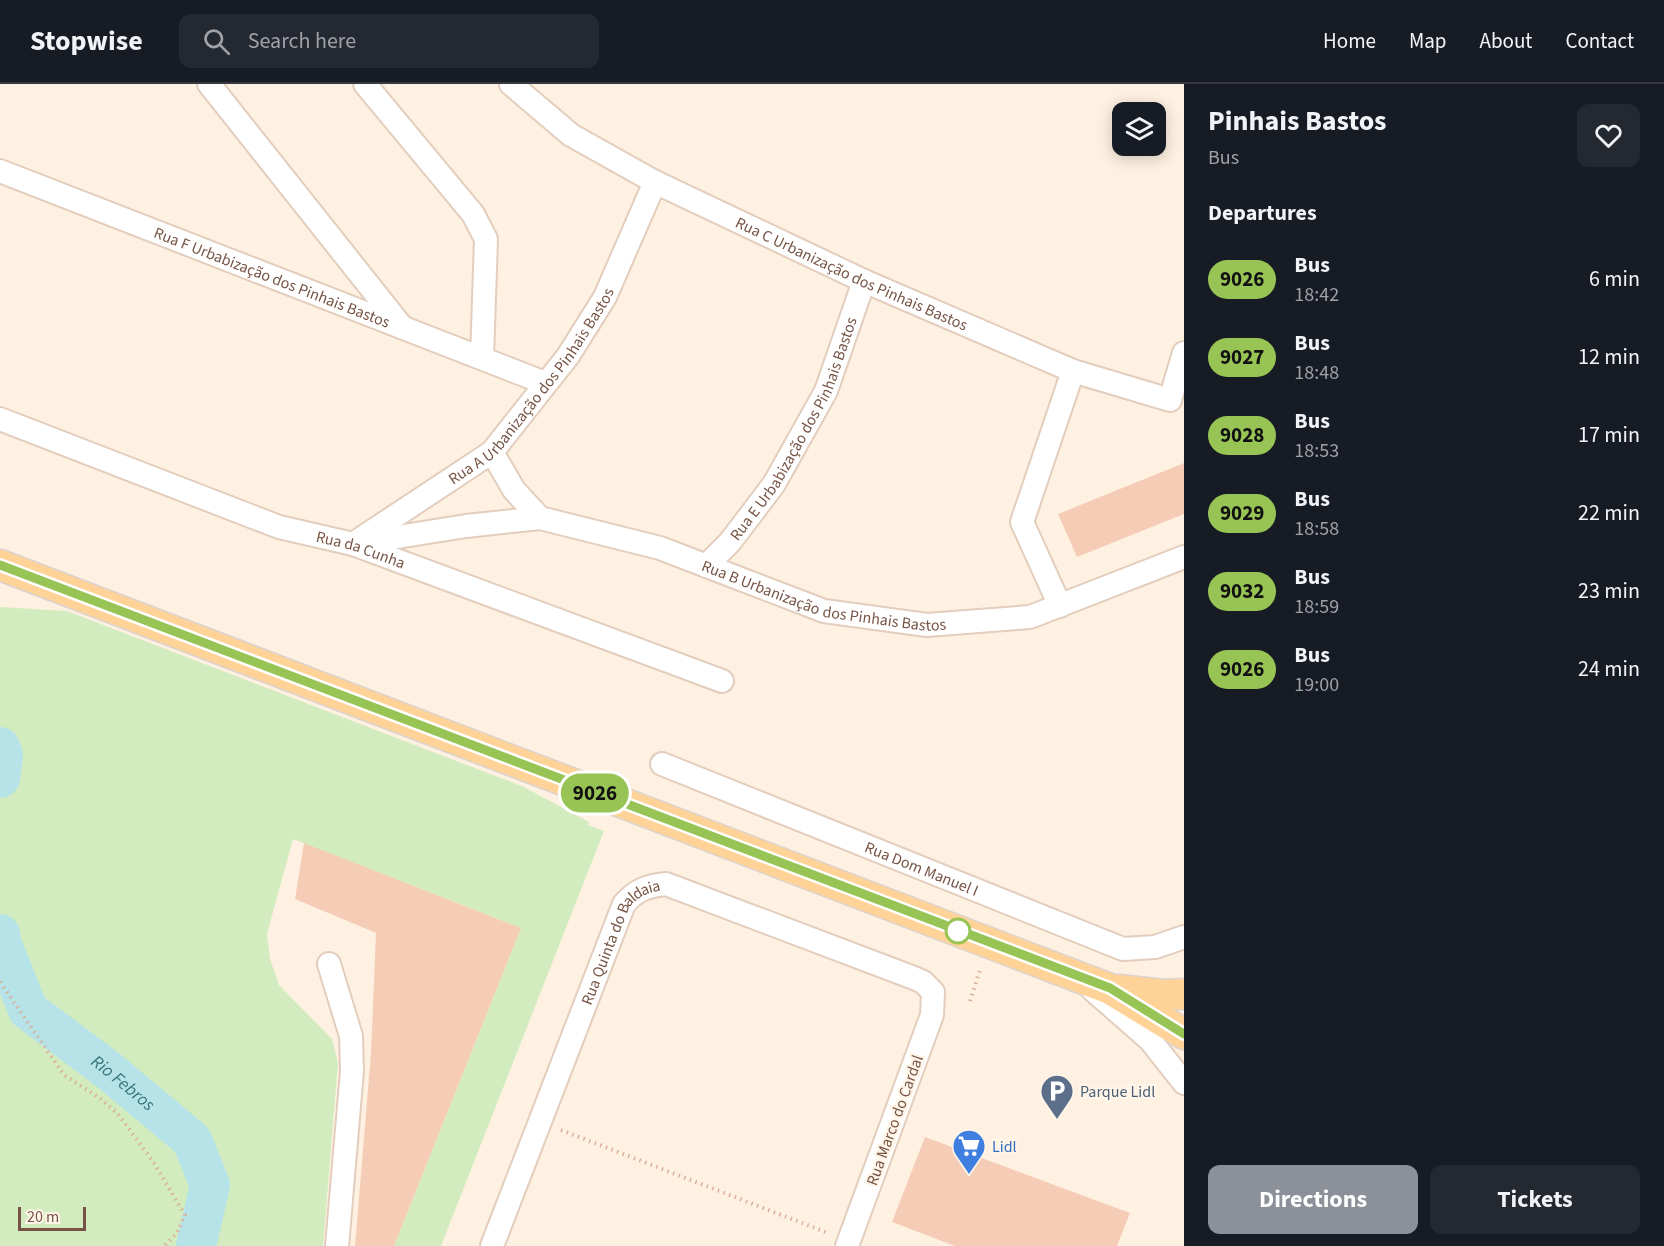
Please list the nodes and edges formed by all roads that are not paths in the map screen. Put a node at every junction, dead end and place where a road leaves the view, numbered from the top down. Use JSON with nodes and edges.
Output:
{"nodes":[{"id":1,"x":209,"y":84,"type":"edge"},
{"id":2,"x":365,"y":84,"type":"edge"},
{"id":3,"x":511,"y":84,"type":"edge"},
{"id":4,"x":0,"y":171,"type":"edge"},
{"id":5,"x":655,"y":182,"type":"junction"},
{"id":6,"x":352,"y":264,"type":"junction"},
{"id":7,"x":864,"y":281,"type":"junction"},
{"id":8,"x":337,"y":302,"type":"junction"},
{"id":9,"x":403,"y":328,"type":"junction"},
{"id":10,"x":1184,"y":353,"type":"edge"},
{"id":11,"x":482,"y":358,"type":"junction"},
{"id":12,"x":1073,"y":371,"type":"junction"},
{"id":13,"x":545,"y":383,"type":"junction"},
{"id":14,"x":0,"y":419,"type":"edge"},
{"id":15,"x":492,"y":452,"type":"junction"},
{"id":16,"x":540,"y":518,"type":"junction"},
{"id":17,"x":352,"y":544,"type":"junction"},
{"id":18,"x":1184,"y":557,"type":"edge"},
{"id":19,"x":0,"y":565,"type":"edge"},
{"id":20,"x":706,"y":566,"type":"junction"},
{"id":21,"x":1060,"y":606,"type":"junction"},
{"id":22,"x":722,"y":681,"type":"dead end"},
{"id":23,"x":662,"y":764,"type":"dead end"},
{"id":24,"x":1184,"y":937,"type":"edge"},
{"id":25,"x":330,"y":964,"type":"dead end"},
{"id":26,"x":1078,"y":977,"type":"junction"},
{"id":27,"x":1110,"y":988,"type":"junction"},
{"id":28,"x":933,"y":992,"type":"joint"},
{"id":29,"x":1184,"y":994,"type":"edge"},
{"id":30,"x":1184,"y":1034,"type":"edge"},
{"id":31,"x":1184,"y":1083,"type":"edge"},
{"id":32,"x":853,"y":1244,"type":"edge"},
{"id":33,"x":337,"y":1246,"type":"edge"},
{"id":34,"x":492,"y":1246,"type":"edge"}],
"edges":[{"from":1,"to":6,"type":"street"},
{"from":2,"to":11,"type":"street"},
{"from":3,"to":5,"type":"street","name":"Rua C Urbanização dos Pinhais Bastos"},
{"from":4,"to":8,"type":"street","name":"Rua F Urbabização dos Pinhais Bastos"},
{"from":5,"to":7,"type":"street","name":"Rua C Urbanização dos Pinhais Bastos"},
{"from":5,"to":13,"type":"street","name":"Rua A Urbanização dos Pinhais Bastos"},
{"from":6,"to":8,"type":"street"},
{"from":6,"to":9,"type":"street"},
{"from":7,"to":12,"type":"street","name":"Rua C Urbanização dos Pinhais Bastos"},
{"from":7,"to":20,"type":"street","name":"Rua E Urbabização dos Pinhais Bastos"},
{"from":8,"to":9,"type":"street","name":"Rua F Urbabização dos Pinhais Bastos"},
{"from":9,"to":11,"type":"street","name":"Rua F Urbabização dos Pinhais Bastos"},
{"from":10,"to":12,"type":"street","name":"Rua C Urbanização dos Pinhais Bastos"},
{"from":11,"to":13,"type":"street","name":"Rua F Urbabização dos Pinhais Bastos"},
{"from":12,"to":21,"type":"street"},
{"from":13,"to":15,"type":"street","name":"Rua A Urbanização dos Pinhais Bastos"},
{"from":14,"to":17,"type":"street","name":"Rua da Cunha"},
{"from":15,"to":16,"type":"street"},
{"from":15,"to":17,"type":"street","name":"Rua A Urbanização dos Pinhais Bastos"},
{"from":16,"to":17,"type":"street"},
{"from":16,"to":20,"type":"street","name":"Rua B Urbanização dos Pinhais Bastos"},
{"from":17,"to":22,"type":"street","name":"Rua da Cunha"},
{"from":18,"to":21,"type":"street","name":"Rua B Urbanização dos Pinhais Bastos"},
{"from":19,"to":26,"type":"main road"},
{"from":20,"to":21,"type":"street","name":"Rua B Urbanização dos Pinhais Bastos"},
{"from":23,"to":24,"type":"street","name":"Rua Dom Manuel I"},
{"from":25,"to":33,"type":"street"},
{"from":26,"to":27,"type":"main road"},
{"from":26,"to":31,"type":"street"},
{"from":27,"to":29,"type":"main road"},
{"from":27,"to":30,"type":"main road"},
{"from":28,"to":32,"type":"street","name":"Rua Marco do Cardal"},
{"from":28,"to":34,"type":"street","name":"Rua Quinta do Baldaia"}]}
